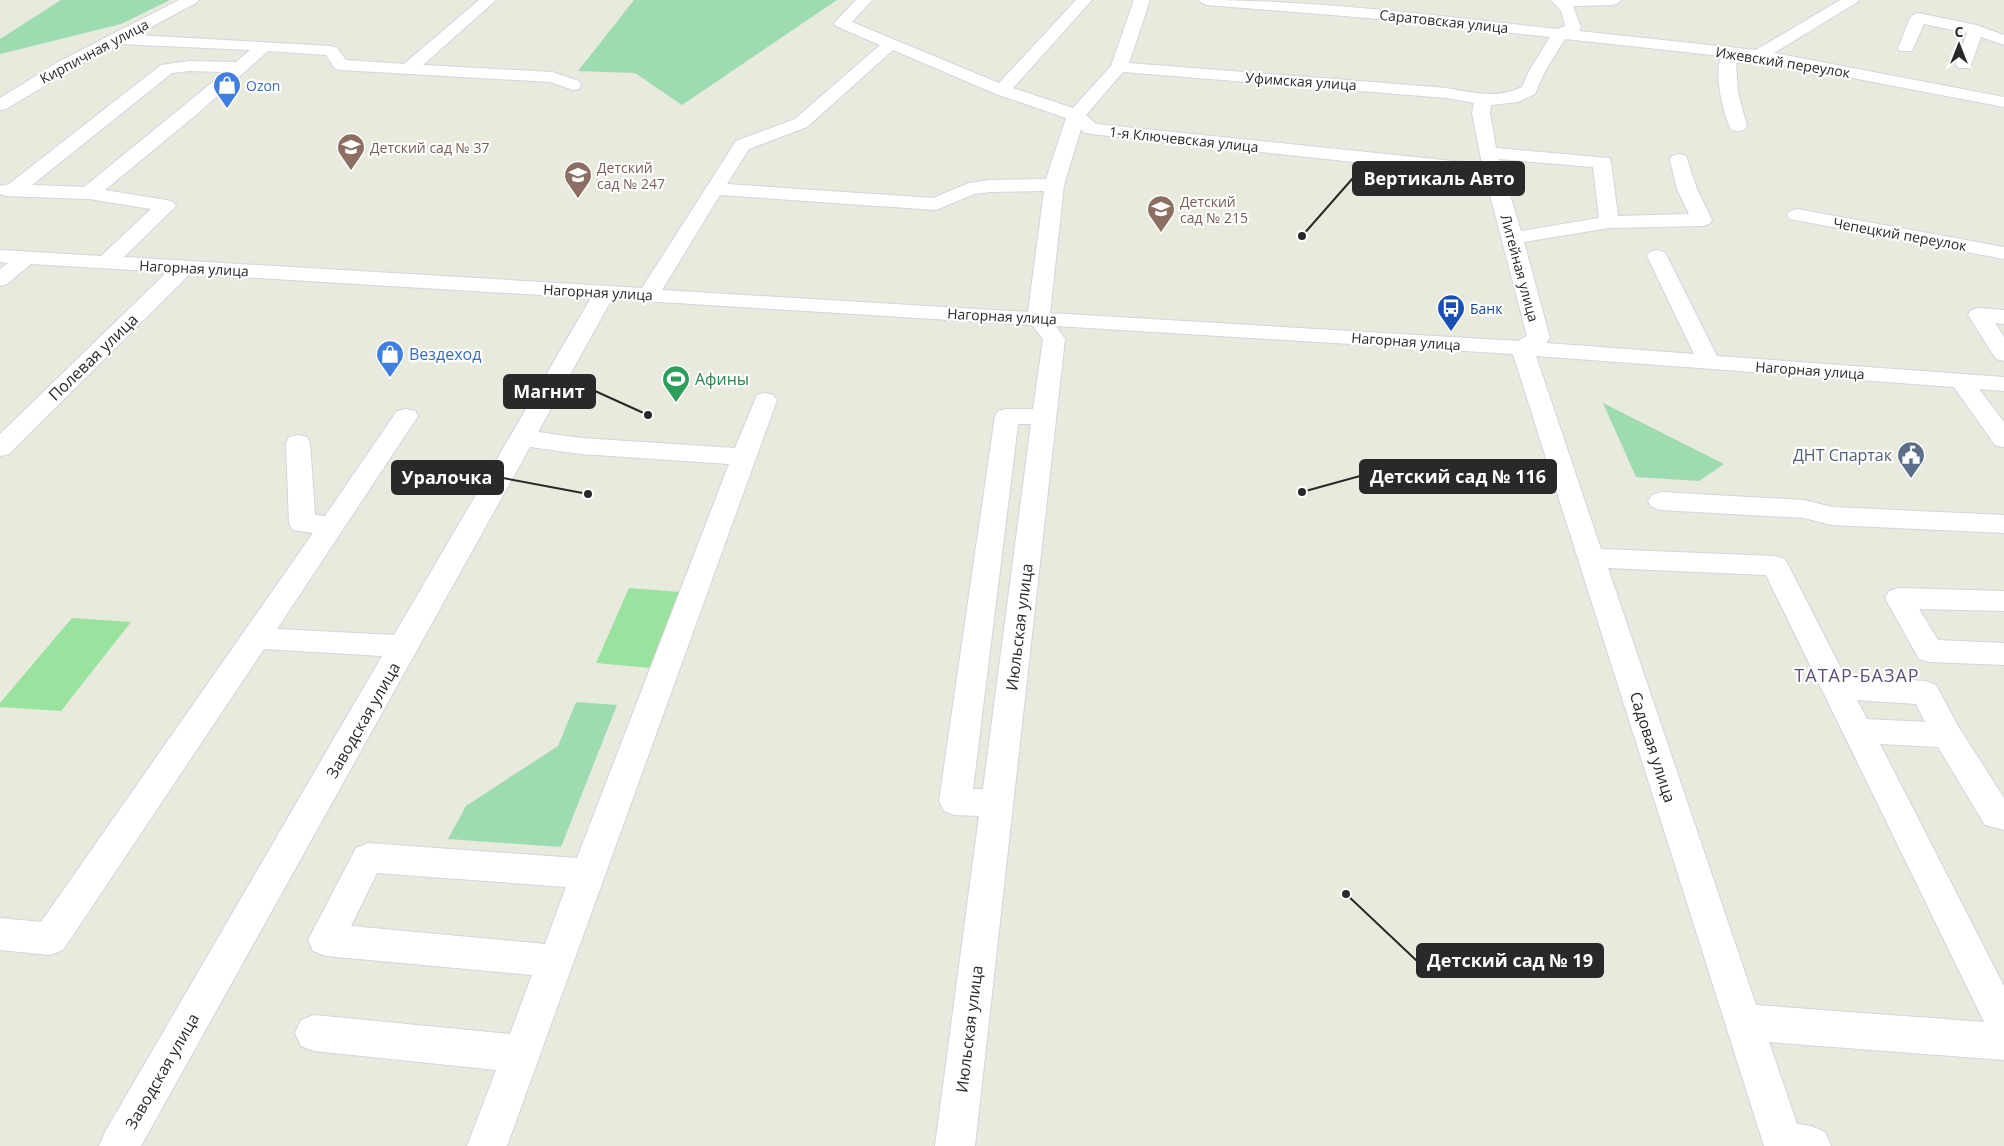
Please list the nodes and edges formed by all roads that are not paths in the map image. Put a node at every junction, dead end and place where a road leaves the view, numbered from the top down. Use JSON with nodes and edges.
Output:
{"nodes":[{"id":1,"x":191,"y":0,"type":"edge"},
{"id":2,"x":488,"y":0,"type":"edge"},
{"id":3,"x":864,"y":0,"type":"edge"},
{"id":4,"x":1084,"y":0,"type":"edge"},
{"id":5,"x":1142,"y":0,"type":"edge"},
{"id":6,"x":1207,"y":0,"type":"edge"},
{"id":7,"x":1613,"y":0,"type":"edge"},
{"id":8,"x":1851,"y":0,"type":"edge"},
{"id":9,"x":1559,"y":1,"type":"edge"},
{"id":10,"x":1249,"y":2,"type":"edge"},
{"id":11,"x":1365,"y":6,"type":"edge"},
{"id":12,"x":1976,"y":30,"type":"junction"},
{"id":13,"x":1561,"y":33,"type":"junction"},
{"id":14,"x":116,"y":39,"type":"junction"},
{"id":15,"x":2004,"y":40,"type":"edge"},
{"id":16,"x":892,"y":43,"type":"junction"},
{"id":17,"x":264,"y":46,"type":"junction"},
{"id":18,"x":1906,"y":48,"type":"dead end"},
{"id":19,"x":1759,"y":55,"type":"junction"},
{"id":20,"x":1964,"y":64,"type":"dead end"},
{"id":21,"x":240,"y":67,"type":"junction"},
{"id":22,"x":1119,"y":67,"type":"junction"},
{"id":23,"x":408,"y":69,"type":"junction"},
{"id":24,"x":574,"y":85,"type":"dead end"},
{"id":25,"x":1002,"y":90,"type":"junction"},
{"id":26,"x":1483,"y":100,"type":"junction"},
{"id":27,"x":2004,"y":102,"type":"edge"},
{"id":28,"x":0,"y":106,"type":"edge"},
{"id":29,"x":1076,"y":115,"type":"junction"},
{"id":30,"x":1738,"y":126,"type":"dead end"},
{"id":31,"x":1679,"y":160,"type":"dead end"},
{"id":32,"x":1491,"y":162,"type":"junction"},
{"id":33,"x":1054,"y":185,"type":"junction"},
{"id":34,"x":713,"y":189,"type":"junction"},
{"id":35,"x":7,"y":190,"type":"edge"},
{"id":36,"x":89,"y":193,"type":"junction"},
{"id":37,"x":1797,"y":216,"type":"dead end"},
{"id":38,"x":1608,"y":222,"type":"junction"},
{"id":39,"x":1513,"y":238,"type":"junction"},
{"id":40,"x":2004,"y":253,"type":"edge"},
{"id":41,"x":0,"y":256,"type":"edge"},
{"id":42,"x":1657,"y":256,"type":"dead end"},
{"id":43,"x":27,"y":257,"type":"junction"},
{"id":44,"x":107,"y":262,"type":"junction"},
{"id":45,"x":185,"y":267,"type":"junction"},
{"id":46,"x":0,"y":280,"type":"edge"},
{"id":47,"x":605,"y":293,"type":"junction"},
{"id":48,"x":648,"y":295,"type":"junction"},
{"id":49,"x":2004,"y":317,"type":"edge"},
{"id":50,"x":1038,"y":318,"type":"junction"},
{"id":51,"x":1522,"y":348,"type":"junction"},
{"id":52,"x":2004,"y":354,"type":"edge"},
{"id":53,"x":1709,"y":362,"type":"junction"},
{"id":54,"x":1961,"y":381,"type":"junction"},
{"id":55,"x":2004,"y":384,"type":"edge"},
{"id":56,"x":765,"y":400,"type":"dead end"},
{"id":57,"x":406,"y":416,"type":"dead end"},
{"id":58,"x":1044,"y":417,"type":"junction"},
{"id":59,"x":523,"y":438,"type":"junction"},
{"id":60,"x":2004,"y":439,"type":"edge"},
{"id":61,"x":298,"y":443,"type":"dead end"},
{"id":62,"x":0,"y":448,"type":"edge"},
{"id":63,"x":744,"y":457,"type":"junction"},
{"id":64,"x":1661,"y":501,"type":"dead end"},
{"id":65,"x":2004,"y":524,"type":"edge"},
{"id":66,"x":332,"y":525,"type":"junction"},
{"id":67,"x":990,"y":542,"type":"junction"},
{"id":68,"x":1028,"y":547,"type":"junction"},
{"id":69,"x":1591,"y":558,"type":"junction"},
{"id":70,"x":2004,"y":601,"type":"edge"},
{"id":71,"x":256,"y":638,"type":"junction"},
{"id":72,"x":405,"y":647,"type":"junction"},
{"id":73,"x":2004,"y":654,"type":"edge"},
{"id":74,"x":972,"y":671,"type":"junction"},
{"id":75,"x":1013,"y":675,"type":"junction"},
{"id":76,"x":1835,"y":687,"type":"junction"},
{"id":77,"x":1857,"y":731,"type":"junction"},
{"id":78,"x":1948,"y":735,"type":"junction"},
{"id":79,"x":1991,"y":784,"type":"edge"},
{"id":80,"x":997,"y":804,"type":"junction"},
{"id":81,"x":2004,"y":816,"type":"edge"},
{"id":82,"x":588,"y":874,"type":"junction"},
{"id":83,"x":0,"y":934,"type":"edge"},
{"id":84,"x":555,"y":961,"type":"junction"},
{"id":85,"x":1744,"y":1022,"type":"junction"},
{"id":86,"x":2004,"y":1024,"type":"edge"},
{"id":87,"x":314,"y":1032,"type":"dead end"},
{"id":88,"x":2004,"y":1042,"type":"edge"},
{"id":89,"x":521,"y":1054,"type":"junction"},
{"id":90,"x":1793,"y":1145,"type":"edge"},
{"id":91,"x":119,"y":1146,"type":"edge"},
{"id":92,"x":487,"y":1146,"type":"edge"},
{"id":93,"x":955,"y":1146,"type":"edge"}],
"edges":[{"from":1,"to":14,"type":"street","name":"Кирпичная улица"},
{"from":2,"to":23,"type":"street"},
{"from":3,"to":16,"type":"street","name":"1-я Ключевская улица"},
{"from":4,"to":25,"type":"street"},
{"from":5,"to":22,"type":"street"},
{"from":6,"to":10,"type":"street","name":"Саратовская улица"},
{"from":7,"to":9,"type":"street"},
{"from":8,"to":19,"type":"street"},
{"from":9,"to":13,"type":"street"},
{"from":10,"to":11,"type":"street","name":"Саратовская улица"},
{"from":11,"to":13,"type":"street","name":"Саратовская улица"},
{"from":12,"to":15,"type":"street"},
{"from":12,"to":18,"type":"street"},
{"from":12,"to":20,"type":"street"},
{"from":13,"to":19,"type":"street","name":"Ижевский переулок"},
{"from":13,"to":26,"type":"street"},
{"from":14,"to":17,"type":"street"},
{"from":14,"to":28,"type":"street","name":"Кирпичная улица"},
{"from":16,"to":25,"type":"street","name":"1-я Ключевская улица"},
{"from":16,"to":34,"type":"street"},
{"from":17,"to":21,"type":"street"},
{"from":17,"to":23,"type":"street"},
{"from":19,"to":27,"type":"street","name":"Ижевский переулок"},
{"from":19,"to":30,"type":"street"},
{"from":21,"to":35,"type":"street"},
{"from":21,"to":36,"type":"street"},
{"from":22,"to":26,"type":"street","name":"Уфимская улица"},
{"from":22,"to":29,"type":"street"},
{"from":23,"to":24,"type":"street"},
{"from":25,"to":29,"type":"street","name":"1-я Ключевская улица"},
{"from":26,"to":32,"type":"street","name":"Литейная улица"},
{"from":29,"to":32,"type":"street","name":"1-я Ключевская улица"},
{"from":29,"to":33,"type":"street"},
{"from":31,"to":38,"type":"street"},
{"from":32,"to":38,"type":"street","name":"1-я Ключевская улица"},
{"from":32,"to":39,"type":"street","name":"Литейная улица"},
{"from":33,"to":34,"type":"street"},
{"from":33,"to":50,"type":"street"},
{"from":34,"to":48,"type":"street"},
{"from":35,"to":36,"type":"street"},
{"from":36,"to":44,"type":"street"},
{"from":37,"to":40,"type":"street","name":"Чепецкий переулок"},
{"from":38,"to":39,"type":"street"},
{"from":39,"to":51,"type":"street","name":"Литейная улица"},
{"from":41,"to":43,"type":"street","name":"Нагорная улица"},
{"from":42,"to":53,"type":"street"},
{"from":43,"to":44,"type":"street","name":"Нагорная улица"},
{"from":43,"to":46,"type":"street"},
{"from":44,"to":45,"type":"street","name":"Нагорная улица"},
{"from":45,"to":47,"type":"street","name":"Нагорная улица"},
{"from":45,"to":62,"type":"street","name":"Полевая улица"},
{"from":47,"to":48,"type":"street","name":"Нагорная улица"},
{"from":47,"to":59,"type":"street","name":"Заводская улица"},
{"from":48,"to":50,"type":"street","name":"Нагорная улица"},
{"from":49,"to":52,"type":"street"},
{"from":50,"to":51,"type":"street","name":"Нагорная улица"},
{"from":50,"to":58,"type":"street","name":"Июльская улица"},
{"from":51,"to":53,"type":"street","name":"Нагорная улица"},
{"from":51,"to":69,"type":"street","name":"Садовая улица"},
{"from":53,"to":54,"type":"street","name":"Нагорная улица"},
{"from":54,"to":55,"type":"street","name":"Нагорная улица"},
{"from":54,"to":60,"type":"street"},
{"from":56,"to":63,"type":"street"},
{"from":57,"to":66,"type":"street"},
{"from":58,"to":67,"type":"street"},
{"from":58,"to":68,"type":"street","name":"Июльская улица"},
{"from":59,"to":63,"type":"street"},
{"from":59,"to":72,"type":"street","name":"Заводская улица"},
{"from":61,"to":66,"type":"street"},
{"from":63,"to":82,"type":"street"},
{"from":64,"to":65,"type":"street"},
{"from":66,"to":71,"type":"street"},
{"from":67,"to":68,"type":"street"},
{"from":67,"to":74,"type":"street"},
{"from":68,"to":75,"type":"street","name":"Июльская улица"},
{"from":69,"to":76,"type":"street"},
{"from":69,"to":85,"type":"street","name":"Садовая улица"},
{"from":70,"to":73,"type":"street"},
{"from":71,"to":72,"type":"street"},
{"from":71,"to":83,"type":"street"},
{"from":72,"to":91,"type":"street","name":"Заводская улица"},
{"from":74,"to":75,"type":"street"},
{"from":74,"to":80,"type":"street"},
{"from":75,"to":80,"type":"street","name":"Июльская улица"},
{"from":76,"to":77,"type":"street"},
{"from":76,"to":78,"type":"street"},
{"from":77,"to":78,"type":"street"},
{"from":77,"to":86,"type":"street"},
{"from":78,"to":79,"type":"street"},
{"from":79,"to":81,"type":"street"},
{"from":80,"to":93,"type":"street","name":"Июльская улица"},
{"from":82,"to":84,"type":"street"},
{"from":82,"to":84,"type":"street"},
{"from":84,"to":89,"type":"street"},
{"from":85,"to":88,"type":"street"},
{"from":85,"to":90,"type":"street","name":"Садовая улица"},
{"from":87,"to":89,"type":"street"},
{"from":89,"to":92,"type":"street"}]}
